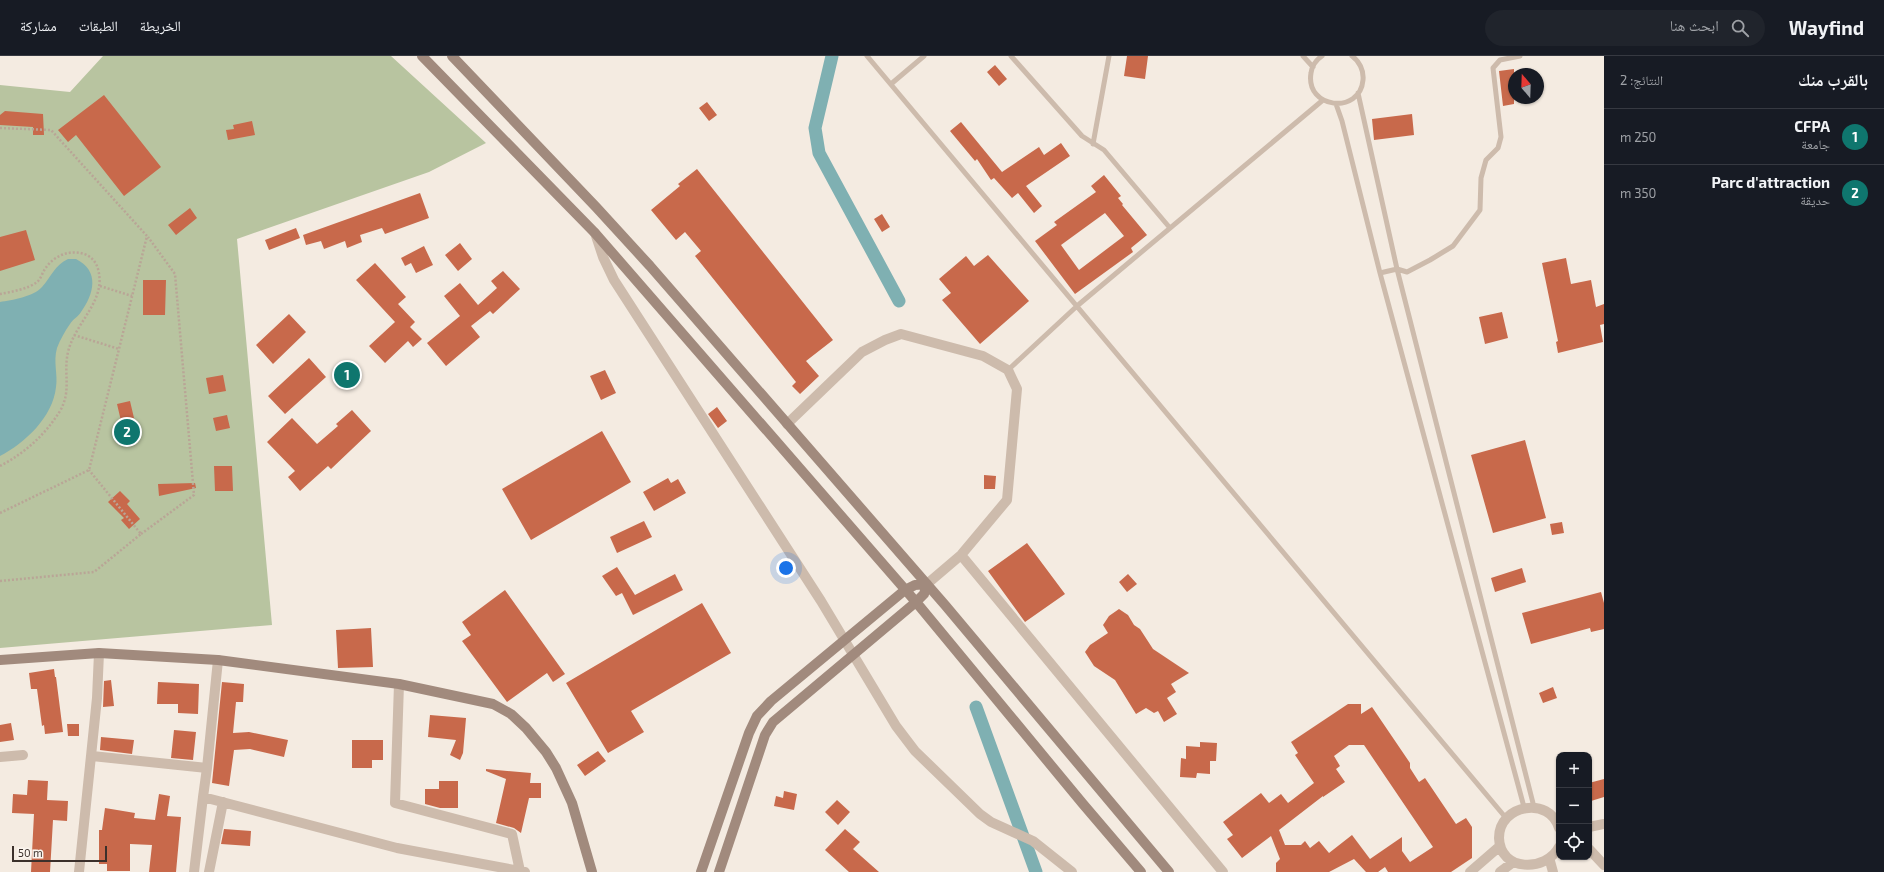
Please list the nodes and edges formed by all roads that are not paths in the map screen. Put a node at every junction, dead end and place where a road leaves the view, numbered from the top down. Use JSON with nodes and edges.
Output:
{"nodes":[{"id":1,"x":422,"y":56,"type":"edge"},
{"id":2,"x":452,"y":56,"type":"edge"},
{"id":3,"x":867,"y":56,"type":"edge"},
{"id":4,"x":924,"y":56,"type":"edge"},
{"id":5,"x":1011,"y":56,"type":"edge"},
{"id":6,"x":1109,"y":56,"type":"edge"},
{"id":7,"x":1303,"y":56,"type":"edge"},
{"id":8,"x":1322,"y":56,"type":"edge"},
{"id":9,"x":1352,"y":56,"type":"edge"},
{"id":10,"x":1520,"y":56,"type":"edge"},
{"id":11,"x":1313,"y":67,"type":"junction"},
{"id":12,"x":891,"y":84,"type":"junction"},
{"id":13,"x":1358,"y":93,"type":"junction"},
{"id":14,"x":1323,"y":100,"type":"junction"},
{"id":15,"x":1336,"y":104,"type":"junction"},
{"id":16,"x":1093,"y":144,"type":"junction"},
{"id":17,"x":1170,"y":228,"type":"junction"},
{"id":18,"x":595,"y":233,"type":"junction"},
{"id":19,"x":1397,"y":269,"type":"junction"},
{"id":20,"x":1380,"y":273,"type":"junction"},
{"id":21,"x":1078,"y":306,"type":"junction"},
{"id":22,"x":1008,"y":370,"type":"junction"},
{"id":23,"x":787,"y":424,"type":"junction"},
{"id":24,"x":961,"y":555,"type":"junction"},
{"id":25,"x":927,"y":584,"type":"junction"},
{"id":26,"x":905,"y":590,"type":"junction"},
{"id":27,"x":916,"y":602,"type":"junction"},
{"id":28,"x":845,"y":640,"type":"junction"},
{"id":29,"x":98,"y":654,"type":"junction"},
{"id":30,"x":853,"y":654,"type":"junction"},
{"id":31,"x":0,"y":660,"type":"edge"},
{"id":32,"x":218,"y":660,"type":"junction"},
{"id":33,"x":399,"y":684,"type":"junction"},
{"id":34,"x":23,"y":755,"type":"dead end"},
{"id":35,"x":92,"y":756,"type":"junction"},
{"id":36,"x":0,"y":757,"type":"edge"},
{"id":37,"x":207,"y":768,"type":"junction"},
{"id":38,"x":203,"y":797,"type":"junction"},
{"id":39,"x":223,"y":802,"type":"junction"},
{"id":40,"x":1529,"y":807,"type":"junction"},
{"id":41,"x":1506,"y":818,"type":"junction"},
{"id":42,"x":1557,"y":824,"type":"edge"},
{"id":43,"x":1604,"y":824,"type":"edge"},
{"id":44,"x":1592,"y":826,"type":"edge"},
{"id":45,"x":1500,"y":846,"type":"junction"},
{"id":46,"x":1592,"y":852,"type":"edge"},
{"id":47,"x":1556,"y":854,"type":"edge"},
{"id":48,"x":1550,"y":861,"type":"junction"},
{"id":49,"x":1512,"y":862,"type":"junction"},
{"id":50,"x":1604,"y":865,"type":"edge"},
{"id":51,"x":79,"y":872,"type":"edge"},
{"id":52,"x":194,"y":872,"type":"edge"},
{"id":53,"x":209,"y":872,"type":"edge"},
{"id":54,"x":523,"y":872,"type":"edge"},
{"id":55,"x":592,"y":872,"type":"edge"},
{"id":56,"x":701,"y":872,"type":"edge"},
{"id":57,"x":719,"y":872,"type":"edge"},
{"id":58,"x":1072,"y":872,"type":"edge"},
{"id":59,"x":1141,"y":872,"type":"edge"},
{"id":60,"x":1169,"y":872,"type":"edge"},
{"id":61,"x":1223,"y":872,"type":"edge"},
{"id":62,"x":1470,"y":872,"type":"edge"},
{"id":63,"x":1500,"y":872,"type":"edge"},
{"id":64,"x":1553,"y":872,"type":"edge"}],
"edges":[{"from":1,"to":18,"type":"main road"},
{"from":2,"to":23,"type":"main road"},
{"from":3,"to":12,"type":"lane"},
{"from":4,"to":12,"type":"lane"},
{"from":5,"to":16,"type":"lane"},
{"from":6,"to":16,"type":"lane"},
{"from":7,"to":11,"type":"lane"},
{"from":8,"to":11,"type":"lane"},
{"from":9,"to":13,"type":"lane"},
{"from":10,"to":19,"type":"lane"},
{"from":11,"to":14,"type":"lane"},
{"from":12,"to":21,"type":"lane"},
{"from":13,"to":15,"type":"lane"},
{"from":13,"to":19,"type":"lane"},
{"from":14,"to":15,"type":"lane"},
{"from":14,"to":17,"type":"lane"},
{"from":15,"to":20,"type":"lane"},
{"from":16,"to":17,"type":"lane"},
{"from":17,"to":21,"type":"lane"},
{"from":18,"to":26,"type":"main road"},
{"from":18,"to":28,"type":"street"},
{"from":19,"to":20,"type":"lane"},
{"from":19,"to":40,"type":"lane"},
{"from":20,"to":40,"type":"lane"},
{"from":21,"to":22,"type":"lane"},
{"from":21,"to":41,"type":"lane"},
{"from":22,"to":23,"type":"street"},
{"from":22,"to":24,"type":"street"},
{"from":23,"to":25,"type":"main road"},
{"from":24,"to":25,"type":"street"},
{"from":24,"to":61,"type":"street"},
{"from":25,"to":26,"type":"main road"},
{"from":25,"to":27,"type":"main road"},
{"from":25,"to":60,"type":"main road"},
{"from":26,"to":27,"type":"main road"},
{"from":26,"to":28,"type":"main road"},
{"from":27,"to":30,"type":"main road"},
{"from":27,"to":59,"type":"main road"},
{"from":28,"to":30,"type":"street"},
{"from":28,"to":56,"type":"main road"},
{"from":29,"to":31,"type":"main road"},
{"from":29,"to":32,"type":"main road"},
{"from":29,"to":35,"type":"street"},
{"from":30,"to":57,"type":"main road"},
{"from":30,"to":58,"type":"street"},
{"from":32,"to":33,"type":"main road"},
{"from":32,"to":37,"type":"street"},
{"from":33,"to":54,"type":"street"},
{"from":33,"to":55,"type":"main road"},
{"from":34,"to":36,"type":"street"},
{"from":35,"to":37,"type":"street"},
{"from":35,"to":51,"type":"street"},
{"from":37,"to":38,"type":"street"},
{"from":38,"to":39,"type":"street"},
{"from":38,"to":52,"type":"street"},
{"from":39,"to":53,"type":"street"},
{"from":39,"to":54,"type":"street"},
{"from":40,"to":41,"type":"street"},
{"from":40,"to":42,"type":"street"},
{"from":41,"to":45,"type":"street"},
{"from":43,"to":44,"type":"street"},
{"from":45,"to":49,"type":"street"},
{"from":45,"to":62,"type":"street"},
{"from":46,"to":50,"type":"street"},
{"from":47,"to":48,"type":"street"},
{"from":48,"to":49,"type":"street"},
{"from":48,"to":64,"type":"street"},
{"from":49,"to":63,"type":"street"}]}
